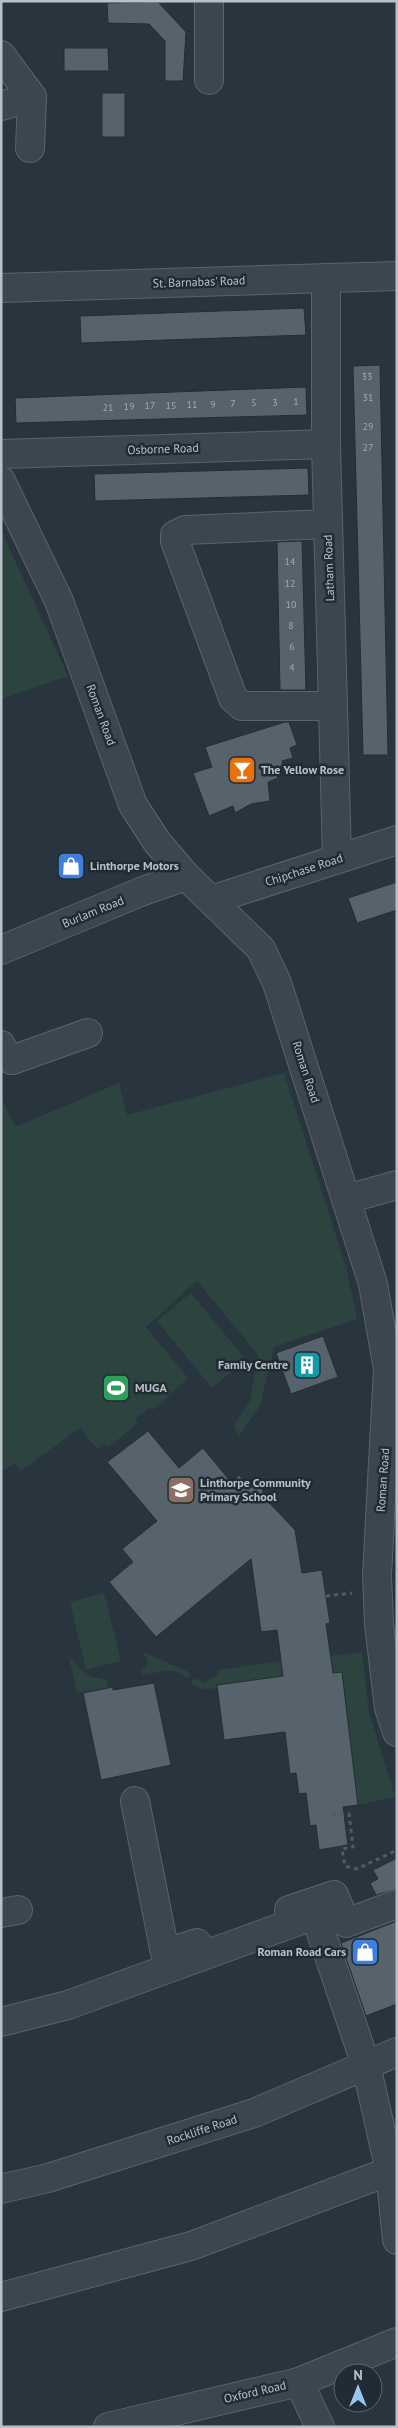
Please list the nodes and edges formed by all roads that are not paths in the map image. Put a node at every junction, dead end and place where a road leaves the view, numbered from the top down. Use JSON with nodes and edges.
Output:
{"nodes":[{"id":1,"x":208,"y":1,"type":"edge"},
{"id":2,"x":1,"y":55,"type":"edge"},
{"id":3,"x":209,"y":80,"type":"dead end"},
{"id":4,"x":32,"y":98,"type":"junction"},
{"id":5,"x":1,"y":106,"type":"edge"},
{"id":6,"x":30,"y":148,"type":"dead end"},
{"id":7,"x":397,"y":276,"type":"edge"},
{"id":8,"x":326,"y":278,"type":"junction"},
{"id":9,"x":1,"y":288,"type":"edge"},
{"id":10,"x":326,"y":444,"type":"junction"},
{"id":11,"x":1,"y":454,"type":"edge"},
{"id":12,"x":1,"y":481,"type":"edge"},
{"id":13,"x":328,"y":524,"type":"junction"},
{"id":14,"x":333,"y":706,"type":"junction"},
{"id":15,"x":397,"y":840,"type":"edge"},
{"id":16,"x":337,"y":859,"type":"junction"},
{"id":17,"x":186,"y":876,"type":"junction"},
{"id":18,"x":211,"y":900,"type":"junction"},
{"id":19,"x":1,"y":950,"type":"edge"},
{"id":20,"x":88,"y":1033,"type":"dead end"},
{"id":21,"x":1,"y":1045,"type":"edge"},
{"id":22,"x":397,"y":1185,"type":"edge"},
{"id":23,"x":346,"y":1198,"type":"junction"},
{"id":24,"x":388,"y":1317,"type":"edge"},
{"id":25,"x":392,"y":1421,"type":"edge"},
{"id":26,"x":388,"y":1624,"type":"edge"},
{"id":27,"x":397,"y":1732,"type":"edge"},
{"id":28,"x":135,"y":1801,"type":"dead end"},
{"id":29,"x":397,"y":1904,"type":"edge"},
{"id":30,"x":1,"y":2022,"type":"edge"},
{"id":31,"x":397,"y":2052,"type":"edge"},
{"id":32,"x":366,"y":2065,"type":"junction"},
{"id":33,"x":390,"y":2171,"type":"junction"},
{"id":34,"x":1,"y":2189,"type":"edge"},
{"id":35,"x":397,"y":2240,"type":"edge"},
{"id":36,"x":1,"y":2297,"type":"edge"},
{"id":37,"x":397,"y":2342,"type":"edge"},
{"id":38,"x":299,"y":2382,"type":"junction"},
{"id":39,"x":108,"y":2427,"type":"edge"},
{"id":40,"x":320,"y":2427,"type":"edge"}],
"edges":[{"from":1,"to":3,"type":"street"},
{"from":2,"to":4,"type":"street"},
{"from":4,"to":5,"type":"street"},
{"from":4,"to":6,"type":"street"},
{"from":7,"to":8,"type":"street","name":"St. Barnabas' Road"},
{"from":8,"to":9,"type":"street","name":"St. Barnabas' Road"},
{"from":8,"to":10,"type":"street","name":"Latham Road"},
{"from":10,"to":11,"type":"street","name":"Osborne Road"},
{"from":10,"to":13,"type":"street","name":"Latham Road"},
{"from":12,"to":17,"type":"street","name":"Roman Road"},
{"from":13,"to":14,"type":"street","name":"Latham Road"},
{"from":13,"to":14,"type":"street"},
{"from":14,"to":16,"type":"street","name":"Latham Road"},
{"from":15,"to":16,"type":"street","name":"Chipchase Road"},
{"from":16,"to":18,"type":"street","name":"Chipchase Road"},
{"from":17,"to":18,"type":"street","name":"Roman Road"},
{"from":17,"to":19,"type":"street","name":"Burlam Road"},
{"from":18,"to":23,"type":"street","name":"Roman Road"},
{"from":20,"to":21,"type":"street"},
{"from":22,"to":23,"type":"street"},
{"from":23,"to":24,"type":"street","name":"Roman Road"},
{"from":24,"to":25,"type":"street","name":"Roman Road"},
{"from":25,"to":26,"type":"street","name":"Roman Road"},
{"from":26,"to":27,"type":"street","name":"Roman Road"},
{"from":28,"to":29,"type":"street"},
{"from":30,"to":32,"type":"street"},
{"from":31,"to":32,"type":"street","name":"Rockliffe Road"},
{"from":32,"to":33,"type":"street"},
{"from":32,"to":34,"type":"street","name":"Rockliffe Road"},
{"from":33,"to":35,"type":"street"},
{"from":33,"to":36,"type":"street"},
{"from":37,"to":38,"type":"street","name":"Oxford Road"},
{"from":38,"to":39,"type":"street","name":"Oxford Road"},
{"from":38,"to":40,"type":"street"}]}
